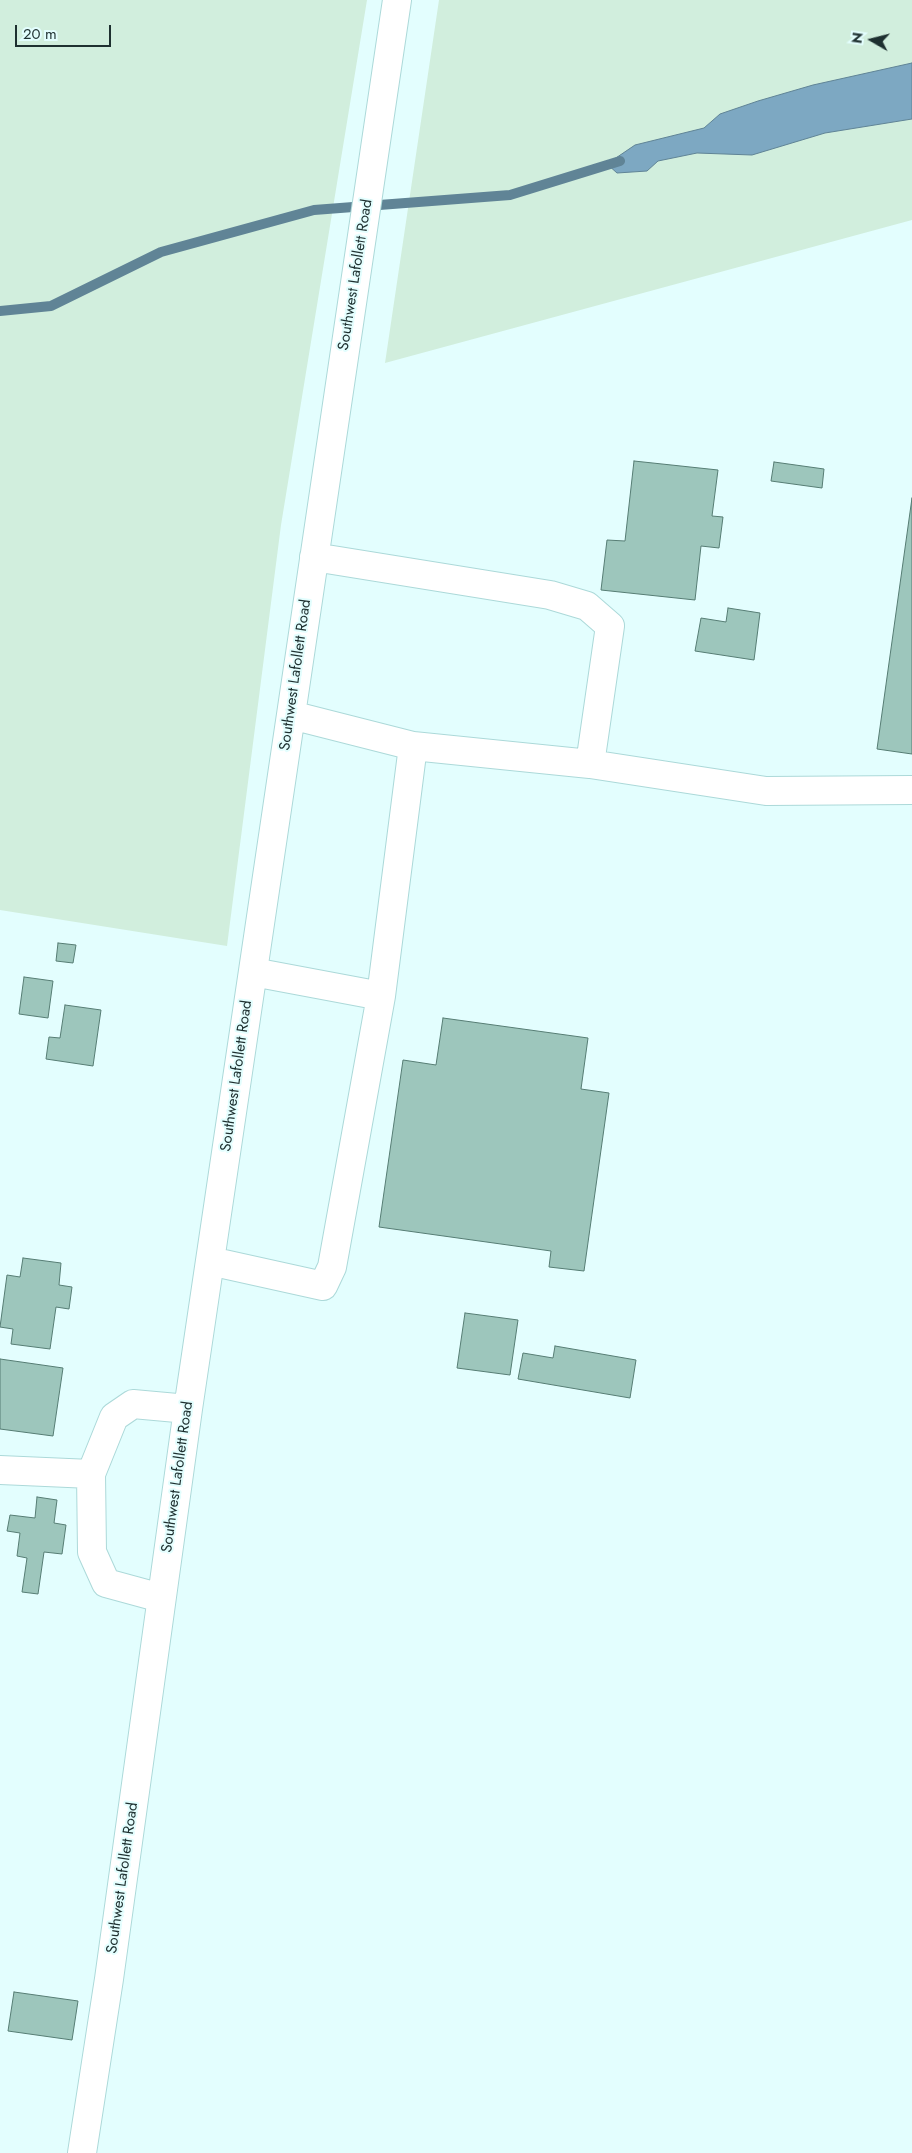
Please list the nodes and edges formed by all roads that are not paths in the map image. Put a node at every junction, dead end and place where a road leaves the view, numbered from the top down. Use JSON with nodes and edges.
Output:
{"nodes":[{"id":1,"x":397,"y":0,"type":"edge"},
{"id":2,"x":314,"y":558,"type":"junction"},
{"id":3,"x":291,"y":715,"type":"junction"},
{"id":4,"x":413,"y":746,"type":"junction"},
{"id":5,"x":590,"y":764,"type":"junction"},
{"id":6,"x":912,"y":790,"type":"edge"},
{"id":7,"x":253,"y":972,"type":"junction"},
{"id":8,"x":381,"y":996,"type":"junction"},
{"id":9,"x":210,"y":1261,"type":"junction"},
{"id":10,"x":188,"y":1408,"type":"junction"},
{"id":11,"x":0,"y":1470,"type":"edge"},
{"id":12,"x":91,"y":1474,"type":"junction"},
{"id":13,"x":161,"y":1598,"type":"junction"},
{"id":14,"x":82,"y":2153,"type":"edge"}],
"edges":[{"from":1,"to":2,"type":"street","name":"Southwest Lafollett Road"},
{"from":2,"to":3,"type":"street","name":"Southwest Lafollett Road"},
{"from":2,"to":5,"type":"street"},
{"from":3,"to":4,"type":"street"},
{"from":3,"to":7,"type":"street","name":"Southwest Lafollett Road"},
{"from":4,"to":5,"type":"street"},
{"from":4,"to":8,"type":"street"},
{"from":5,"to":6,"type":"street"},
{"from":7,"to":8,"type":"street"},
{"from":7,"to":9,"type":"street","name":"Southwest Lafollett Road"},
{"from":8,"to":9,"type":"street"},
{"from":9,"to":10,"type":"street","name":"Southwest Lafollett Road"},
{"from":10,"to":12,"type":"street"},
{"from":10,"to":13,"type":"street","name":"Southwest Lafollett Road"},
{"from":11,"to":12,"type":"street"},
{"from":12,"to":13,"type":"street"},
{"from":13,"to":14,"type":"street","name":"Southwest Lafollett Road"}]}
